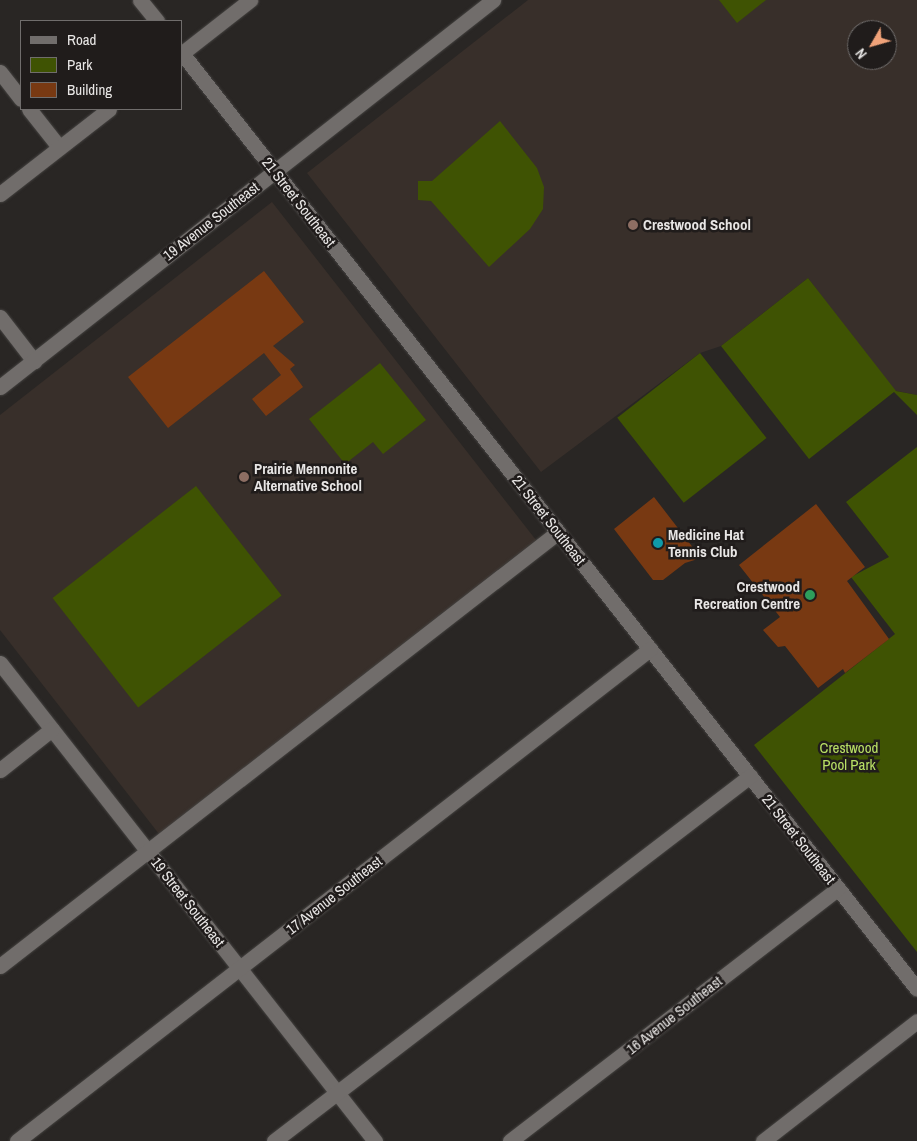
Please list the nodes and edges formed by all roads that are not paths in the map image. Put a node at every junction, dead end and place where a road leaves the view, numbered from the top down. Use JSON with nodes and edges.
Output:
{"nodes":[{"id":1,"x":140,"y":0,"type":"edge"},
{"id":2,"x":250,"y":0,"type":"edge"},
{"id":3,"x":493,"y":0,"type":"edge"},
{"id":4,"x":156,"y":20,"type":"edge"},
{"id":5,"x":182,"y":53,"type":"edge"},
{"id":6,"x":0,"y":72,"type":"edge"},
{"id":7,"x":20,"y":98,"type":"edge"},
{"id":8,"x":30,"y":110,"type":"edge"},
{"id":9,"x":108,"y":110,"type":"edge"},
{"id":10,"x":59,"y":147,"type":"junction"},
{"id":11,"x":274,"y":170,"type":"junction"},
{"id":12,"x":0,"y":194,"type":"edge"},
{"id":13,"x":0,"y":317,"type":"edge"},
{"id":14,"x":34,"y":361,"type":"junction"},
{"id":15,"x":0,"y":387,"type":"edge"},
{"id":16,"x":558,"y":532,"type":"junction"},
{"id":17,"x":650,"y":649,"type":"junction"},
{"id":18,"x":0,"y":663,"type":"edge"},
{"id":19,"x":52,"y":729,"type":"junction"},
{"id":20,"x":0,"y":770,"type":"edge"},
{"id":21,"x":750,"y":776,"type":"junction"},
{"id":22,"x":148,"y":851,"type":"junction"},
{"id":23,"x":838,"y":888,"type":"junction"},
{"id":24,"x":0,"y":966,"type":"edge"},
{"id":25,"x":240,"y":968,"type":"junction"},
{"id":26,"x":917,"y":989,"type":"edge"},
{"id":27,"x":917,"y":1021,"type":"edge"},
{"id":28,"x":336,"y":1092,"type":"junction"},
{"id":29,"x":17,"y":1141,"type":"edge"},
{"id":30,"x":274,"y":1141,"type":"edge"},
{"id":31,"x":375,"y":1141,"type":"edge"},
{"id":32,"x":510,"y":1141,"type":"edge"},
{"id":33,"x":763,"y":1141,"type":"edge"}],
"edges":[{"from":1,"to":4,"type":"street"},
{"from":2,"to":5,"type":"street"},
{"from":3,"to":11,"type":"street","name":"19 Avenue Southeast"},
{"from":5,"to":11,"type":"street","name":"21 Street Southeast"},
{"from":6,"to":7,"type":"street"},
{"from":8,"to":10,"type":"street"},
{"from":9,"to":10,"type":"street"},
{"from":10,"to":12,"type":"street"},
{"from":11,"to":14,"type":"street","name":"19 Avenue Southeast"},
{"from":11,"to":16,"type":"street","name":"21 Street Southeast"},
{"from":13,"to":14,"type":"street"},
{"from":14,"to":15,"type":"street","name":"19 Avenue Southeast"},
{"from":16,"to":17,"type":"street","name":"21 Street Southeast"},
{"from":16,"to":22,"type":"street"},
{"from":17,"to":21,"type":"street","name":"21 Street Southeast"},
{"from":17,"to":25,"type":"street","name":"17 Avenue Southeast"},
{"from":18,"to":19,"type":"street","name":"19 Street Southeast"},
{"from":19,"to":20,"type":"street"},
{"from":19,"to":22,"type":"street","name":"19 Street Southeast"},
{"from":21,"to":23,"type":"street","name":"21 Street Southeast"},
{"from":21,"to":28,"type":"street"},
{"from":22,"to":24,"type":"street"},
{"from":22,"to":25,"type":"street","name":"19 Street Southeast"},
{"from":23,"to":26,"type":"street","name":"21 Street Southeast"},
{"from":23,"to":32,"type":"street","name":"16 Avenue Southeast"},
{"from":25,"to":28,"type":"street","name":"19 Street Southeast"},
{"from":25,"to":29,"type":"street","name":"17 Avenue Southeast"},
{"from":27,"to":33,"type":"street"},
{"from":28,"to":30,"type":"street"},
{"from":28,"to":31,"type":"street","name":"19 Street Southeast"}]}
